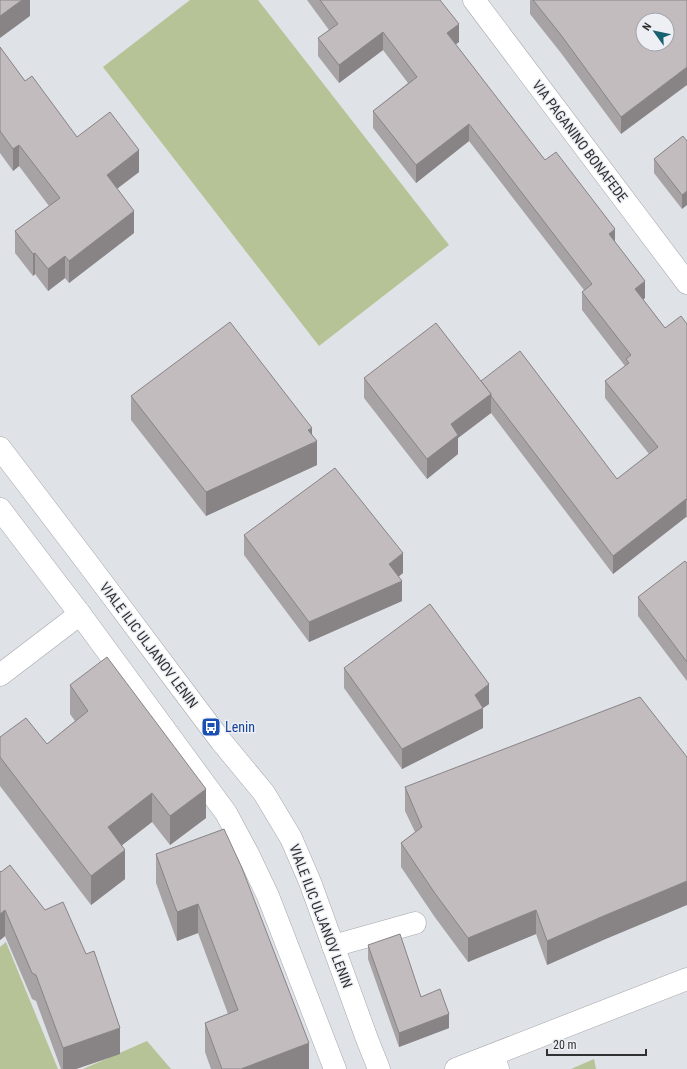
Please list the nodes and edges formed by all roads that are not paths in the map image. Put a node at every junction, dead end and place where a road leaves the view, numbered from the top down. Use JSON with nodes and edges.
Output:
{"nodes":[{"id":1,"x":474,"y":0,"type":"edge"},
{"id":2,"x":687,"y":283,"type":"edge"},
{"id":3,"x":0,"y":448,"type":"edge"},
{"id":4,"x":0,"y":509,"type":"edge"},
{"id":5,"x":80,"y":614,"type":"junction"},
{"id":6,"x":0,"y":675,"type":"edge"},
{"id":7,"x":415,"y":923,"type":"dead end"},
{"id":8,"x":333,"y":946,"type":"junction"},
{"id":9,"x":687,"y":978,"type":"edge"},
{"id":10,"x":495,"y":1062,"type":"edge"},
{"id":11,"x":334,"y":1069,"type":"edge"},
{"id":12,"x":379,"y":1069,"type":"edge"},
{"id":13,"x":456,"y":1069,"type":"edge"}],
"edges":[{"from":1,"to":2,"type":"main road","name":"VIA PAGANINO BONAFEDE"},
{"from":3,"to":8,"type":"main road","name":"VIALE ILIC ULJANOV LENIN"},
{"from":4,"to":5,"type":"main road"},
{"from":5,"to":6,"type":"main road"},
{"from":5,"to":11,"type":"main road"},
{"from":7,"to":8,"type":"main road"},
{"from":8,"to":12,"type":"main road","name":"VIALE ILIC ULJANOV LENIN"},
{"from":9,"to":10,"type":"main road"},
{"from":10,"to":13,"type":"main road"}]}
